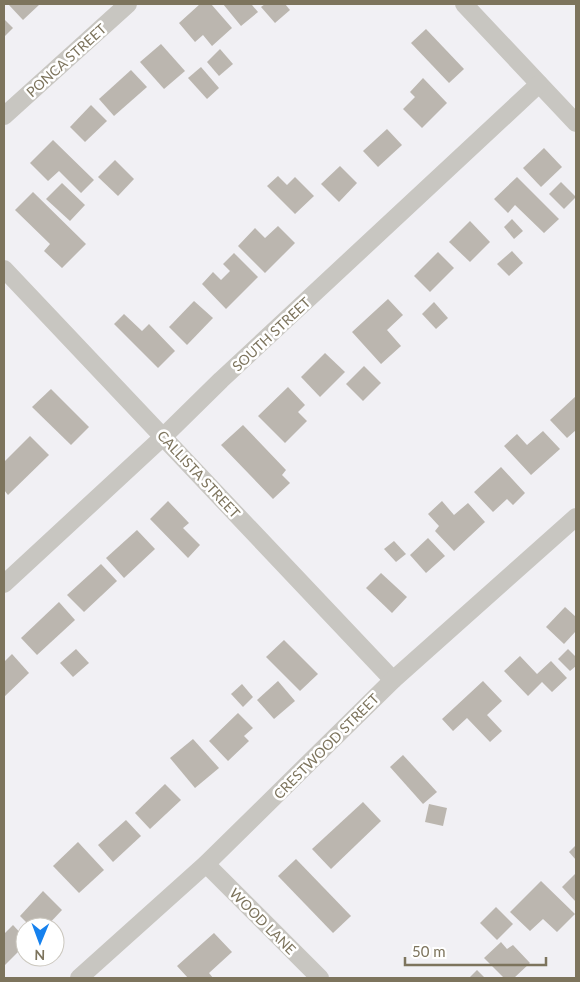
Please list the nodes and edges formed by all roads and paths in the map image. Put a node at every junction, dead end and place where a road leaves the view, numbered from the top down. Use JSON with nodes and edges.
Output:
{"nodes":[{"id":1,"x":128,"y":4,"type":"edge"},
{"id":2,"x":464,"y":4,"type":"edge"},
{"id":3,"x":539,"y":84,"type":"junction"},
{"id":4,"x":4,"y":116,"type":"edge"},
{"id":5,"x":576,"y":122,"type":"edge"},
{"id":6,"x":4,"y":270,"type":"edge"},
{"id":7,"x":163,"y":437,"type":"junction"},
{"id":8,"x":576,"y":517,"type":"edge"},
{"id":9,"x":4,"y":584,"type":"edge"},
{"id":10,"x":393,"y":680,"type":"junction"},
{"id":11,"x":206,"y":864,"type":"junction"},
{"id":12,"x":79,"y":978,"type":"edge"},
{"id":13,"x":320,"y":978,"type":"edge"}],
"edges":[{"from":1,"to":4,"type":"street","name":"PONCA STREET"},
{"from":2,"to":3,"type":"street"},
{"from":3,"to":5,"type":"street"},
{"from":3,"to":7,"type":"street","name":"SOUTH STREET"},
{"from":6,"to":7,"type":"street","name":"CALLISTA STREET"},
{"from":7,"to":9,"type":"street","name":"SOUTH STREET"},
{"from":7,"to":10,"type":"street","name":"CALLISTA STREET"},
{"from":8,"to":10,"type":"street","name":"CRESTWOOD STREET"},
{"from":10,"to":11,"type":"street","name":"CRESTWOOD STREET"},
{"from":11,"to":12,"type":"street","name":"CRESTWOOD STREET"},
{"from":11,"to":13,"type":"street","name":"WOOD LANE"}]}
